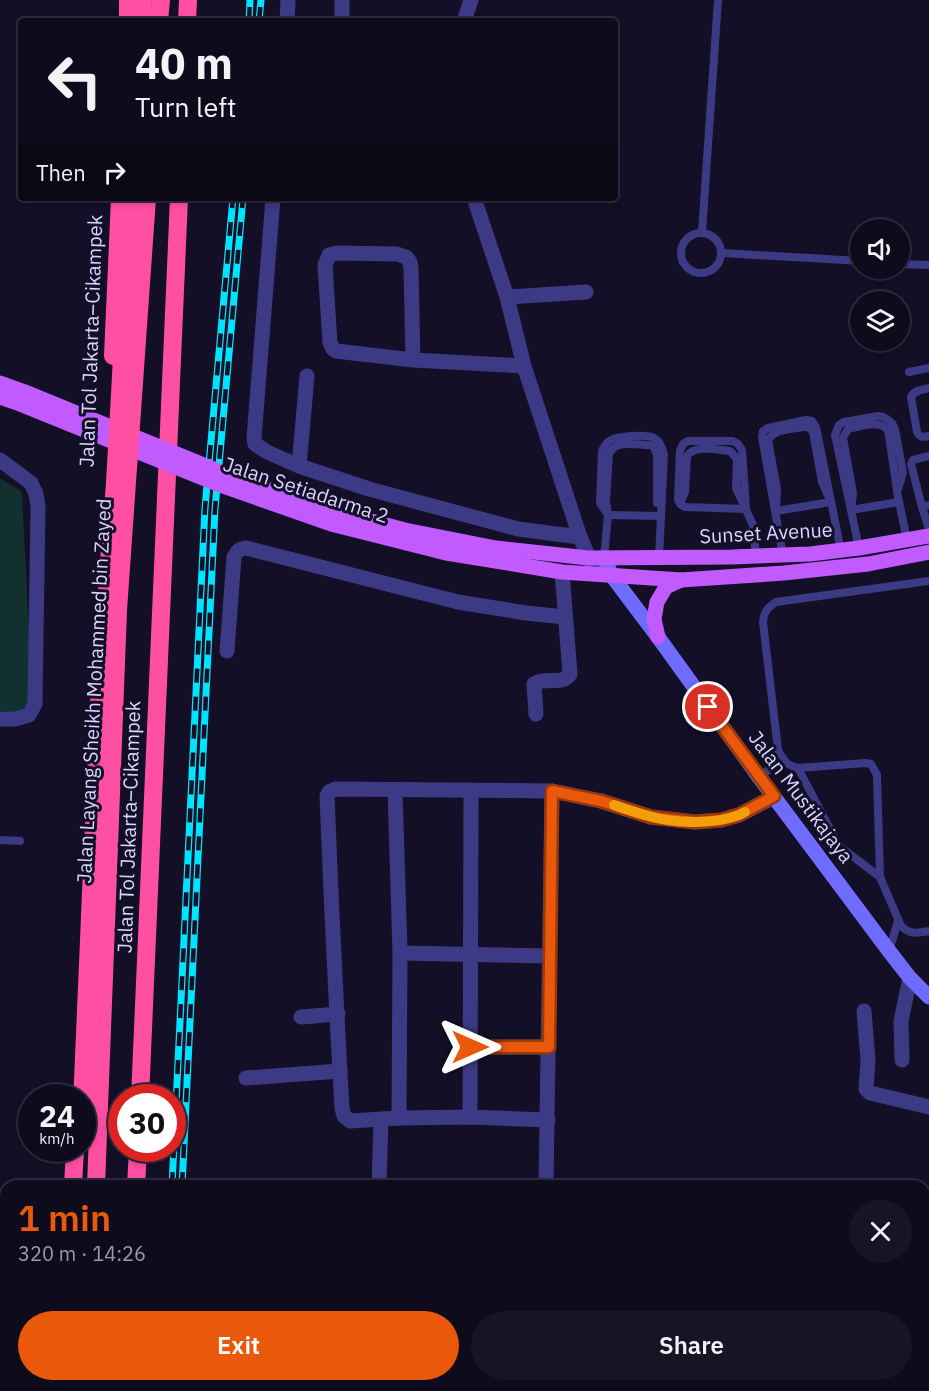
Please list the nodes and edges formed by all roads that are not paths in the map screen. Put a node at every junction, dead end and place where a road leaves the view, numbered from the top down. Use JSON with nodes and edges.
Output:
{"nodes":[{"id":1,"x":128,"y":0,"type":"edge"},
{"id":2,"x":143,"y":0,"type":"edge"},
{"id":3,"x":161,"y":0,"type":"edge"},
{"id":4,"x":188,"y":0,"type":"edge"},
{"id":5,"x":288,"y":0,"type":"edge"},
{"id":6,"x":342,"y":0,"type":"edge"},
{"id":7,"x":471,"y":0,"type":"edge"},
{"id":8,"x":718,"y":0,"type":"edge"},
{"id":9,"x":128,"y":18,"type":"edge"},
{"id":10,"x":142,"y":18,"type":"edge"},
{"id":11,"x":159,"y":18,"type":"edge"},
{"id":12,"x":187,"y":18,"type":"edge"},
{"id":13,"x":286,"y":18,"type":"edge"},
{"id":14,"x":342,"y":18,"type":"edge"},
{"id":15,"x":465,"y":18,"type":"edge"},
{"id":16,"x":120,"y":201,"type":"edge"},
{"id":17,"x":131,"y":201,"type":"edge"},
{"id":18,"x":147,"y":201,"type":"edge"},
{"id":19,"x":179,"y":201,"type":"edge"},
{"id":20,"x":273,"y":201,"type":"edge"},
{"id":21,"x":475,"y":201,"type":"edge"},
{"id":22,"x":702,"y":232,"type":"junction"},
{"id":23,"x":721,"y":253,"type":"junction"},
{"id":24,"x":850,"y":260,"type":"edge"},
{"id":25,"x":910,"y":264,"type":"edge"},
{"id":26,"x":929,"y":265,"type":"edge"},
{"id":27,"x":586,"y":292,"type":"dead end"},
{"id":28,"x":507,"y":297,"type":"junction"},
{"id":29,"x":413,"y":360,"type":"junction"},
{"id":30,"x":524,"y":366,"type":"junction"},
{"id":31,"x":929,"y":368,"type":"edge"},
{"id":32,"x":909,"y":372,"type":"dead end"},
{"id":33,"x":307,"y":376,"type":"dead end"},
{"id":34,"x":0,"y":383,"type":"edge"},
{"id":35,"x":929,"y":388,"type":"edge"},
{"id":36,"x":0,"y":397,"type":"edge"},
{"id":37,"x":23,"y":398,"type":"junction"},
{"id":38,"x":929,"y":436,"type":"edge"},
{"id":39,"x":929,"y":456,"type":"edge"},
{"id":40,"x":0,"y":460,"type":"edge"},
{"id":41,"x":299,"y":466,"type":"junction"},
{"id":42,"x":224,"y":480,"type":"junction"},
{"id":43,"x":831,"y":502,"type":"junction"},
{"id":44,"x":899,"y":502,"type":"junction"},
{"id":45,"x":926,"y":506,"type":"edge"},
{"id":46,"x":746,"y":509,"type":"junction"},
{"id":47,"x":851,"y":510,"type":"junction"},
{"id":48,"x":776,"y":511,"type":"junction"},
{"id":49,"x":608,"y":515,"type":"junction"},
{"id":50,"x":661,"y":516,"type":"junction"},
{"id":51,"x":929,"y":529,"type":"edge"},
{"id":52,"x":929,"y":536,"type":"edge"},
{"id":53,"x":580,"y":537,"type":"junction"},
{"id":54,"x":907,"y":540,"type":"junction"},
{"id":55,"x":860,"y":548,"type":"junction"},
{"id":56,"x":841,"y":551,"type":"junction"},
{"id":57,"x":929,"y":552,"type":"edge"},
{"id":58,"x":756,"y":556,"type":"junction"},
{"id":59,"x":783,"y":556,"type":"junction"},
{"id":60,"x":588,"y":558,"type":"junction"},
{"id":61,"x":604,"y":558,"type":"junction"},
{"id":62,"x":659,"y":558,"type":"junction"},
{"id":63,"x":562,"y":572,"type":"junction"},
{"id":64,"x":604,"y":575,"type":"junction"},
{"id":65,"x":681,"y":580,"type":"junction"},
{"id":66,"x":929,"y":581,"type":"edge"},
{"id":67,"x":565,"y":617,"type":"junction"},
{"id":68,"x":658,"y":636,"type":"junction"},
{"id":69,"x":227,"y":651,"type":"dead end"},
{"id":70,"x":536,"y":714,"type":"dead end"},
{"id":71,"x":0,"y":719,"type":"edge"},
{"id":72,"x":783,"y":759,"type":"junction"},
{"id":73,"x":798,"y":768,"type":"junction"},
{"id":74,"x":759,"y":777,"type":"junction"},
{"id":75,"x":395,"y":790,"type":"junction"},
{"id":76,"x":471,"y":791,"type":"junction"},
{"id":77,"x":552,"y":791,"type":"junction"},
{"id":78,"x":774,"y":796,"type":"junction"},
{"id":79,"x":0,"y":840,"type":"edge"},
{"id":80,"x":21,"y":841,"type":"dead end"},
{"id":81,"x":880,"y":877,"type":"junction"},
{"id":82,"x":898,"y":921,"type":"junction"},
{"id":83,"x":929,"y":932,"type":"edge"},
{"id":84,"x":889,"y":951,"type":"junction"},
{"id":85,"x":400,"y":953,"type":"junction"},
{"id":86,"x":470,"y":955,"type":"junction"},
{"id":87,"x":549,"y":956,"type":"junction"},
{"id":88,"x":910,"y":978,"type":"junction"},
{"id":89,"x":929,"y":997,"type":"edge"},
{"id":90,"x":864,"y":1011,"type":"dead end"},
{"id":91,"x":338,"y":1014,"type":"junction"},
{"id":92,"x":301,"y":1017,"type":"dead end"},
{"id":93,"x":470,"y":1047,"type":"junction"},
{"id":94,"x":549,"y":1047,"type":"junction"},
{"id":95,"x":902,"y":1060,"type":"dead end"},
{"id":96,"x":340,"y":1071,"type":"junction"},
{"id":97,"x":246,"y":1078,"type":"dead end"},
{"id":98,"x":77,"y":1084,"type":"edge"},
{"id":99,"x":83,"y":1084,"type":"edge"},
{"id":100,"x":141,"y":1084,"type":"edge"},
{"id":101,"x":929,"y":1107,"type":"edge"},
{"id":102,"x":399,"y":1118,"type":"junction"},
{"id":103,"x":470,"y":1118,"type":"junction"},
{"id":104,"x":381,"y":1119,"type":"junction"},
{"id":105,"x":548,"y":1120,"type":"junction"},
{"id":106,"x":75,"y":1162,"type":"edge"},
{"id":107,"x":81,"y":1162,"type":"edge"},
{"id":108,"x":138,"y":1162,"type":"edge"},
{"id":109,"x":74,"y":1180,"type":"edge"},
{"id":110,"x":80,"y":1180,"type":"edge"},
{"id":111,"x":96,"y":1180,"type":"edge"},
{"id":112,"x":137,"y":1180,"type":"edge"},
{"id":113,"x":380,"y":1180,"type":"edge"},
{"id":114,"x":546,"y":1180,"type":"edge"}],
"edges":[{"from":1,"to":9,"type":"highway"},
{"from":2,"to":10,"type":"highway"},
{"from":3,"to":11,"type":"highway"},
{"from":4,"to":12,"type":"highway"},
{"from":5,"to":13,"type":"street"},
{"from":6,"to":14,"type":"street"},
{"from":7,"to":15,"type":"street"},
{"from":8,"to":22,"type":"lane"},
{"from":16,"to":98,"type":"highway","name":"Jalan Tol Jakarta–Cikampek"},
{"from":17,"to":99,"type":"highway","name":"Jalan Layang Sheikh Mohammed bin Zayed","bridge":true},
{"from":18,"to":111,"type":"highway","name":"Jalan Layang Sheikh Mohammed bin Zayed","bridge":true},
{"from":19,"to":100,"type":"highway","name":"Jalan Tol Jakarta–Cikampek"},
{"from":20,"to":41,"type":"street"},
{"from":21,"to":28,"type":"street"},
{"from":22,"to":23,"type":"lane"},
{"from":22,"to":23,"type":"lane"},
{"from":23,"to":24,"type":"lane"},
{"from":25,"to":26,"type":"lane"},
{"from":27,"to":28,"type":"street"},
{"from":28,"to":30,"type":"street"},
{"from":29,"to":29,"type":"street"},
{"from":29,"to":30,"type":"street"},
{"from":30,"to":53,"type":"street"},
{"from":31,"to":32,"type":"lane"},
{"from":33,"to":41,"type":"street"},
{"from":34,"to":37,"type":"main road","name":"Jalan Setiadarma 2"},
{"from":35,"to":38,"type":"lane"},
{"from":36,"to":37,"type":"main road","name":"Jalan Setiadarma 2"},
{"from":37,"to":42,"type":"main road","name":"Jalan Setiadarma 2","bridge":true},
{"from":39,"to":45,"type":"lane"},
{"from":40,"to":71,"type":"street"},
{"from":41,"to":53,"type":"street"},
{"from":42,"to":60,"type":"main road","name":"Jalan Setiadarma 2"},
{"from":42,"to":63,"type":"main road","name":"Jalan Setiadarma 2"},
{"from":43,"to":48,"type":"lane"},
{"from":43,"to":48,"type":"lane"},
{"from":43,"to":56,"type":"lane"},
{"from":44,"to":47,"type":"lane"},
{"from":44,"to":47,"type":"lane"},
{"from":44,"to":54,"type":"lane"},
{"from":45,"to":51,"type":"lane"},
{"from":46,"to":46,"type":"lane"},
{"from":46,"to":58,"type":"lane"},
{"from":47,"to":55,"type":"lane"},
{"from":48,"to":59,"type":"lane"},
{"from":49,"to":50,"type":"lane"},
{"from":49,"to":50,"type":"lane"},
{"from":49,"to":61,"type":"lane"},
{"from":50,"to":62,"type":"lane"},
{"from":52,"to":54,"type":"main road","name":"Sunset Avenue"},
{"from":53,"to":60,"type":"street"},
{"from":54,"to":55,"type":"main road","name":"Sunset Avenue"},
{"from":55,"to":56,"type":"main road","name":"Sunset Avenue"},
{"from":56,"to":59,"type":"main road","name":"Sunset Avenue"},
{"from":57,"to":65,"type":"main road","name":"Sunset Avenue"},
{"from":58,"to":59,"type":"main road","name":"Sunset Avenue"},
{"from":58,"to":62,"type":"main road","name":"Sunset Avenue"},
{"from":60,"to":61,"type":"main road","name":"Jalan Setiadarma 2"},
{"from":60,"to":64,"type":"street"},
{"from":61,"to":62,"type":"main road","name":"Sunset Avenue"},
{"from":61,"to":64,"type":"main road","name":"Jalan Mustikajaya"},
{"from":63,"to":64,"type":"main road","name":"Jalan Setiadarma 2"},
{"from":63,"to":67,"type":"street"},
{"from":64,"to":65,"type":"main road","name":"Sunset Avenue"},
{"from":64,"to":68,"type":"main road","name":"Jalan Mustikajaya"},
{"from":65,"to":68,"type":"main road"},
{"from":66,"to":72,"type":"lane"},
{"from":67,"to":69,"type":"street"},
{"from":67,"to":70,"type":"street"},
{"from":68,"to":74,"type":"main road","name":"Jalan Mustikajaya"},
{"from":72,"to":73,"type":"lane"},
{"from":72,"to":74,"type":"lane"},
{"from":73,"to":81,"type":"lane"},
{"from":73,"to":81,"type":"lane"},
{"from":74,"to":78,"type":"main road","name":"Jalan Mustikajaya"},
{"from":75,"to":76,"type":"street"},
{"from":75,"to":85,"type":"street"},
{"from":75,"to":91,"type":"street"},
{"from":76,"to":77,"type":"street"},
{"from":76,"to":86,"type":"street"},
{"from":77,"to":78,"type":"street"},
{"from":77,"to":87,"type":"street"},
{"from":78,"to":84,"type":"main road","name":"Jalan Mustikajaya"},
{"from":79,"to":80,"type":"lane"},
{"from":81,"to":82,"type":"lane"},
{"from":82,"to":83,"type":"lane"},
{"from":82,"to":84,"type":"lane"},
{"from":84,"to":88,"type":"main road","name":"Jalan Mustikajaya"},
{"from":85,"to":86,"type":"street"},
{"from":85,"to":102,"type":"street"},
{"from":86,"to":87,"type":"street"},
{"from":86,"to":93,"type":"street"},
{"from":87,"to":94,"type":"street"},
{"from":88,"to":89,"type":"main road","name":"Jalan Mustikajaya"},
{"from":88,"to":95,"type":"street"},
{"from":90,"to":101,"type":"street"},
{"from":91,"to":92,"type":"street"},
{"from":91,"to":96,"type":"street"},
{"from":93,"to":94,"type":"street"},
{"from":93,"to":103,"type":"street"},
{"from":94,"to":105,"type":"street"},
{"from":96,"to":97,"type":"street"},
{"from":96,"to":104,"type":"street"},
{"from":102,"to":103,"type":"street"},
{"from":102,"to":104,"type":"street"},
{"from":103,"to":105,"type":"street"},
{"from":104,"to":113,"type":"street"},
{"from":105,"to":114,"type":"street"},
{"from":106,"to":109,"type":"highway"},
{"from":107,"to":110,"type":"highway"},
{"from":108,"to":112,"type":"highway"}]}
